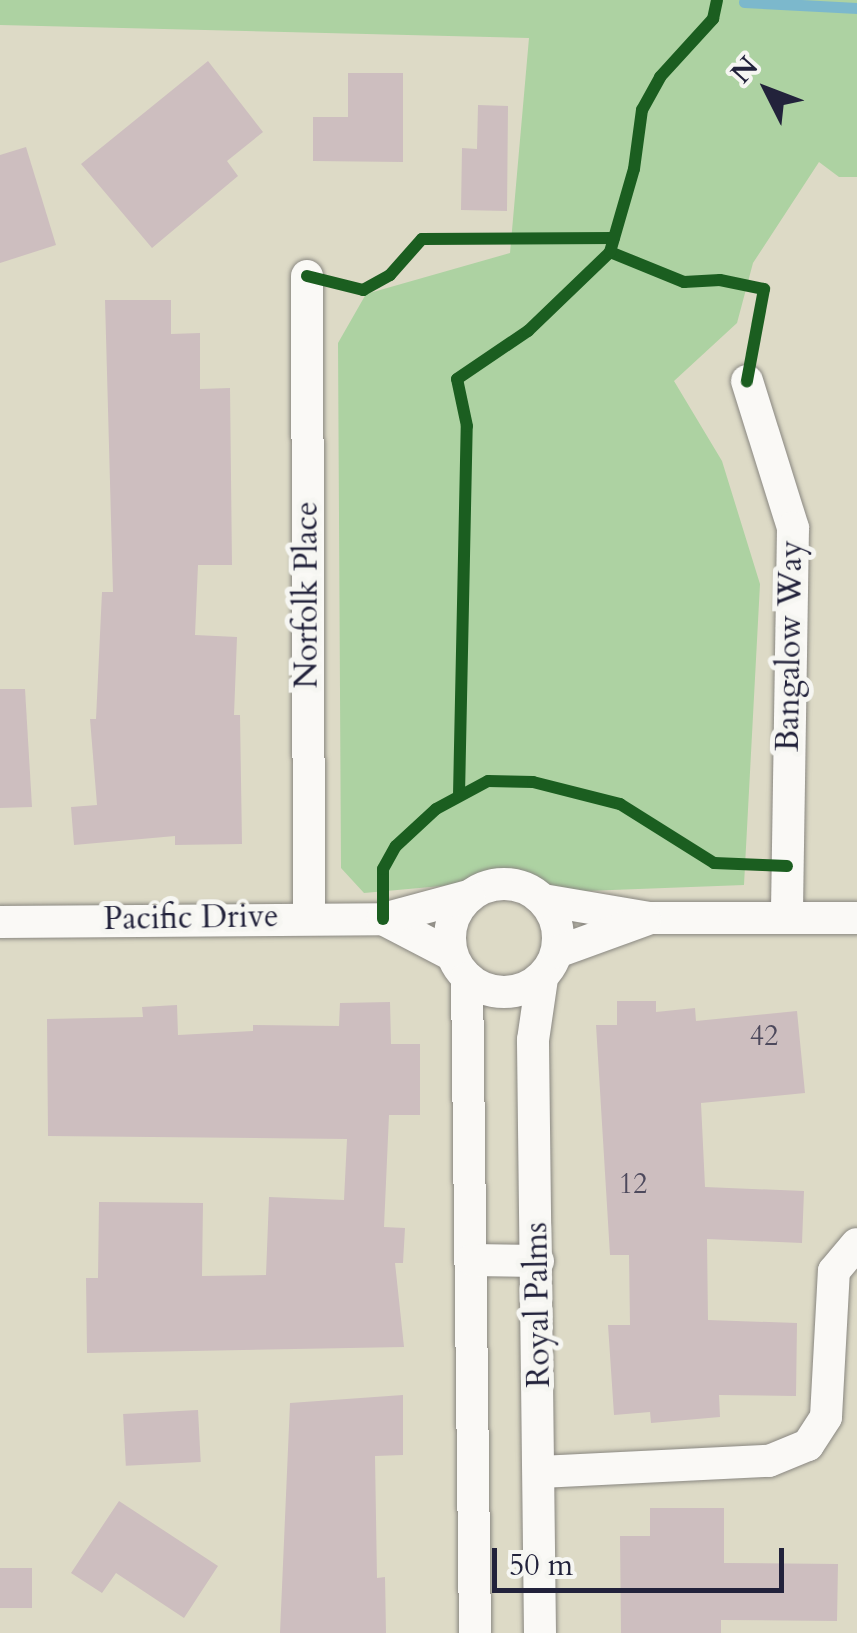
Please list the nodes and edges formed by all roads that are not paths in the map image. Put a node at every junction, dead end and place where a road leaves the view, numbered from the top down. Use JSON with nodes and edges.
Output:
{"nodes":[{"id":1,"x":306,"y":276,"type":"dead end"},
{"id":2,"x":747,"y":381,"type":"dead end"},
{"id":3,"x":469,"y":896,"type":"junction"},
{"id":4,"x":543,"y":900,"type":"junction"},
{"id":5,"x":309,"y":915,"type":"junction"},
{"id":6,"x":787,"y":917,"type":"junction"},
{"id":7,"x":383,"y":918,"type":"junction"},
{"id":8,"x":649,"y":918,"type":"junction"},
{"id":9,"x":857,"y":918,"type":"edge"},
{"id":10,"x":0,"y":922,"type":"edge"},
{"id":11,"x":550,"y":965,"type":"junction"},
{"id":12,"x":460,"y":966,"type":"junction"},
{"id":13,"x":857,"y":1244,"type":"edge"},
{"id":14,"x":472,"y":1260,"type":"junction"},
{"id":15,"x":538,"y":1261,"type":"junction"},
{"id":16,"x":540,"y":1472,"type":"junction"},
{"id":17,"x":475,"y":1633,"type":"edge"},
{"id":18,"x":540,"y":1633,"type":"edge"}],
"edges":[{"from":1,"to":5,"type":"street","name":"Norfolk Place"},
{"from":2,"to":6,"type":"street","name":"Bangalow Way"},
{"from":3,"to":4,"type":"street"},
{"from":3,"to":7,"type":"street","name":"Pacific Drive"},
{"from":3,"to":12,"type":"street"},
{"from":4,"to":8,"type":"street"},
{"from":4,"to":11,"type":"street"},
{"from":5,"to":7,"type":"street","name":"Pacific Drive"},
{"from":5,"to":10,"type":"street","name":"Pacific Drive"},
{"from":6,"to":8,"type":"street"},
{"from":6,"to":9,"type":"street"},
{"from":7,"to":12,"type":"street","name":"Pacific Drive"},
{"from":8,"to":11,"type":"street"},
{"from":11,"to":12,"type":"street"},
{"from":11,"to":15,"type":"street","name":"Royal Palms"},
{"from":12,"to":14,"type":"street","name":"Royal Palms"},
{"from":13,"to":16,"type":"street"},
{"from":14,"to":15,"type":"street"},
{"from":14,"to":17,"type":"street","name":"Royal Palms"},
{"from":15,"to":16,"type":"street","name":"Royal Palms"},
{"from":16,"to":18,"type":"street","name":"Royal Palms"}]}
